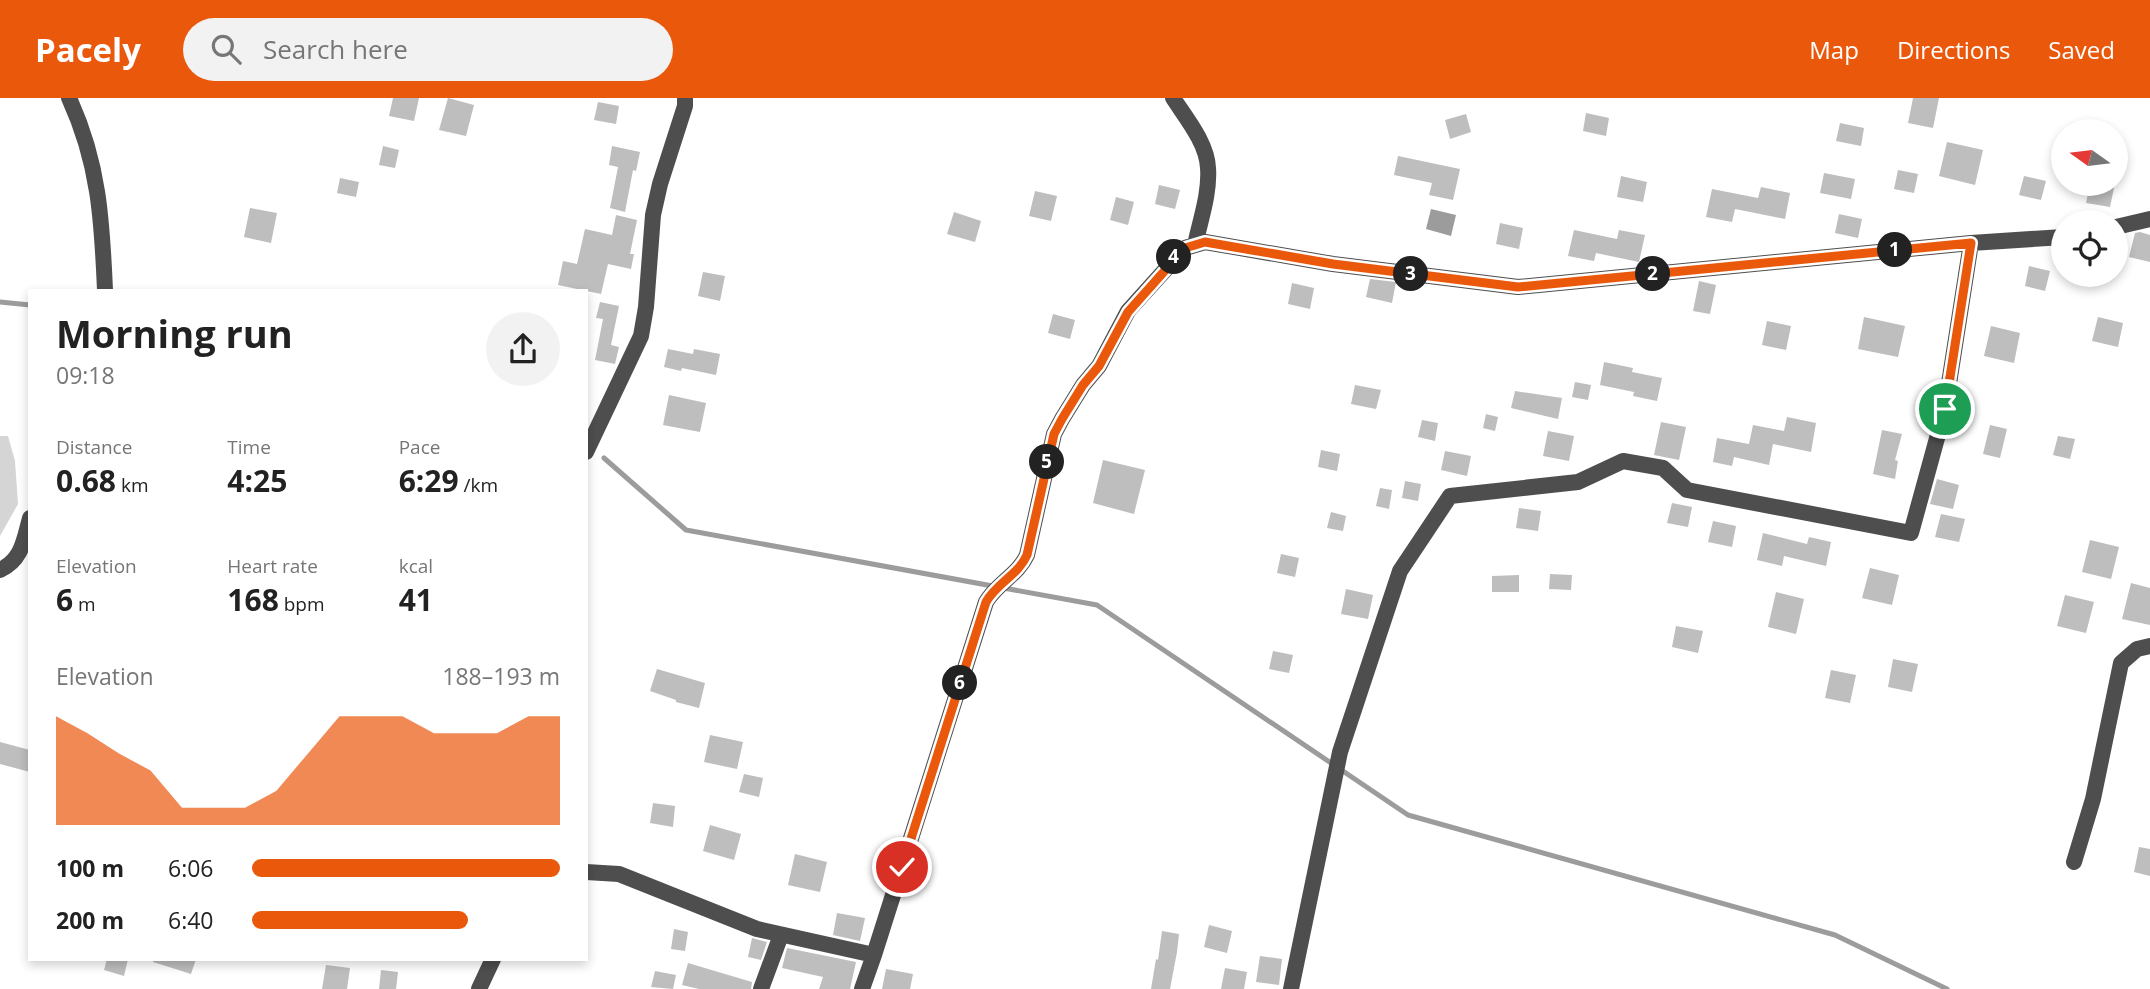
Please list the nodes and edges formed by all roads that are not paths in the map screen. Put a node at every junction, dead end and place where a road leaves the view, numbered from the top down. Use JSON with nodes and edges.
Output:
{"nodes":[{"id":1,"x":69,"y":98,"type":"edge"},
{"id":2,"x":685,"y":98,"type":"edge"},
{"id":3,"x":1173,"y":98,"type":"edge"},
{"id":4,"x":2150,"y":219,"type":"edge"},
{"id":5,"x":2128,"y":224,"type":"edge"},
{"id":6,"x":2051,"y":238,"type":"edge"},
{"id":7,"x":1971,"y":243,"type":"junction"},
{"id":8,"x":1195,"y":245,"type":"junction"},
{"id":9,"x":105,"y":289,"type":"edge"},
{"id":10,"x":588,"y":448,"type":"edge"},
{"id":11,"x":28,"y":525,"type":"edge"},
{"id":12,"x":0,"y":570,"type":"edge"},
{"id":13,"x":2150,"y":646,"type":"edge"},
{"id":14,"x":2074,"y":862,"type":"dead end"},
{"id":15,"x":588,"y":873,"type":"edge"},
{"id":16,"x":781,"y":934,"type":"junction"},
{"id":17,"x":874,"y":955,"type":"junction"},
{"id":18,"x":492,"y":961,"type":"edge"},
{"id":19,"x":479,"y":989,"type":"edge"},
{"id":20,"x":761,"y":989,"type":"edge"},
{"id":21,"x":862,"y":989,"type":"edge"},
{"id":22,"x":1291,"y":989,"type":"edge"}],
"edges":[{"from":1,"to":9,"type":"street"},
{"from":2,"to":10,"type":"street"},
{"from":3,"to":8,"type":"street"},
{"from":4,"to":5,"type":"street"},
{"from":6,"to":7,"type":"street"},
{"from":7,"to":8,"type":"street"},
{"from":7,"to":22,"type":"street"},
{"from":8,"to":17,"type":"street"},
{"from":11,"to":12,"type":"street"},
{"from":13,"to":14,"type":"street"},
{"from":15,"to":16,"type":"street"},
{"from":16,"to":17,"type":"street"},
{"from":16,"to":20,"type":"street"},
{"from":17,"to":21,"type":"street"},
{"from":18,"to":19,"type":"street"}]}
